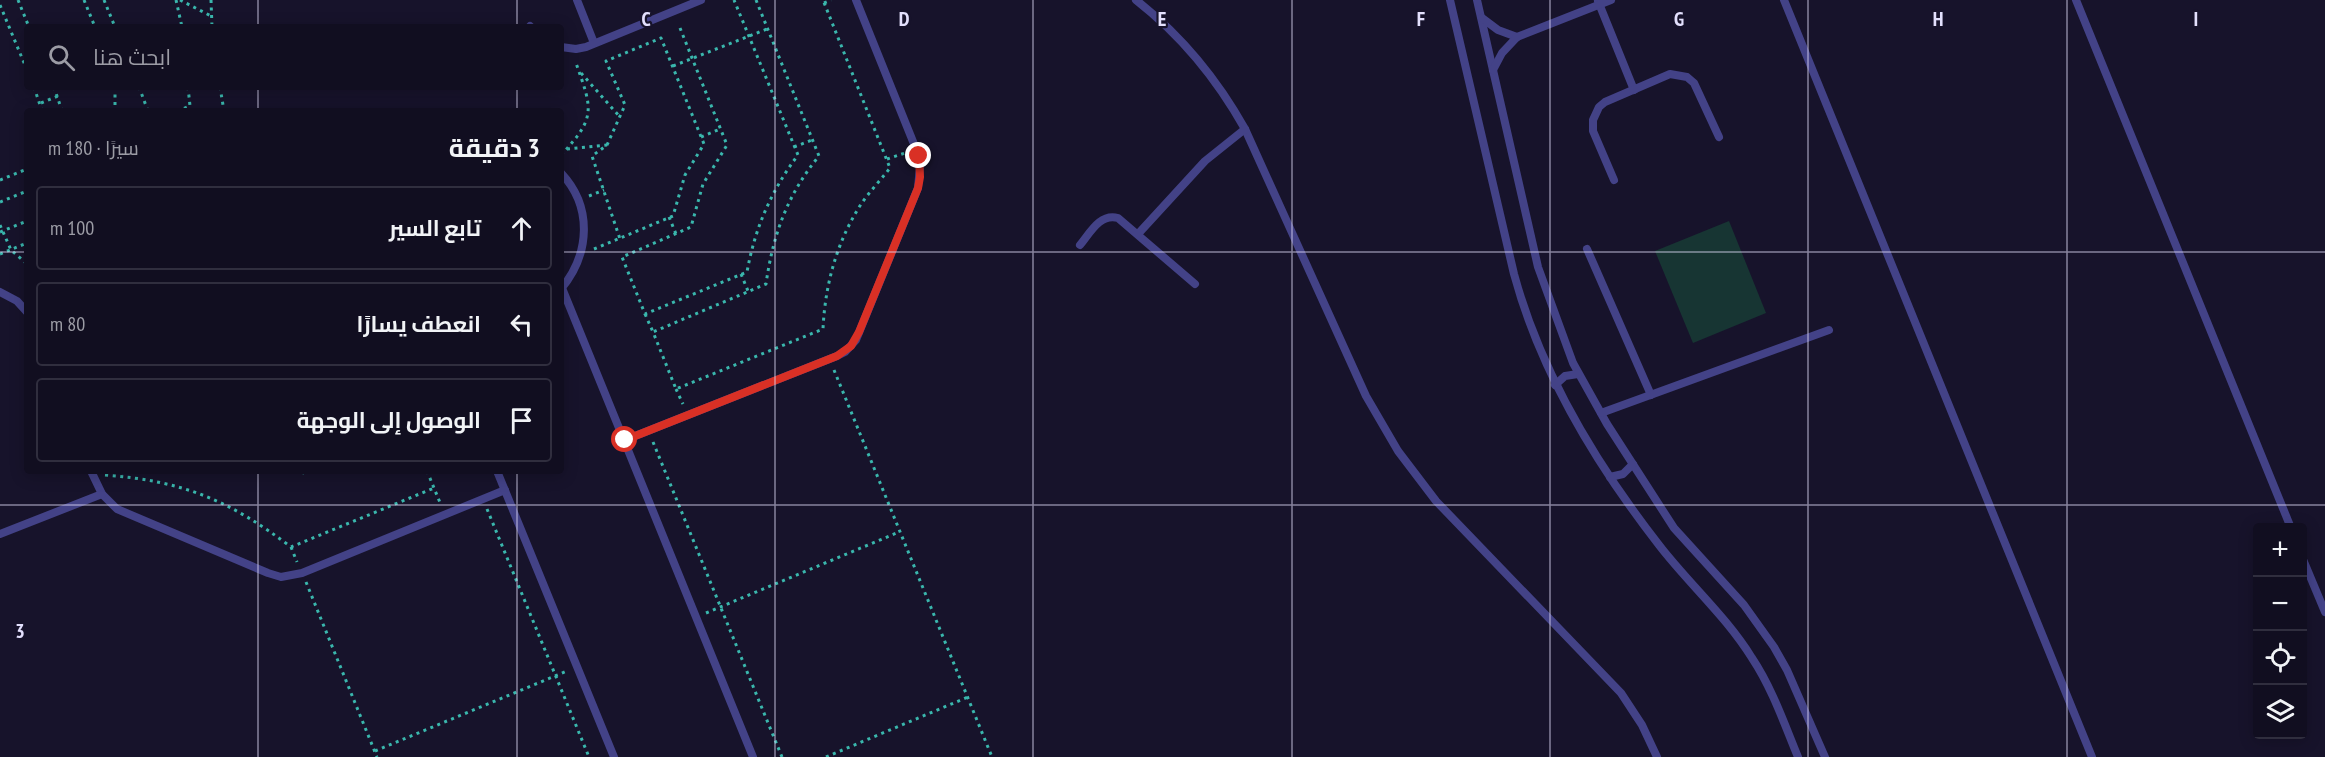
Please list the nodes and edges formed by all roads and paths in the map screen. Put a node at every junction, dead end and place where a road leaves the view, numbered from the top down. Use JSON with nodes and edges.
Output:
{"nodes":[{"id":1,"x":18,"y":0,"type":"edge"},
{"id":2,"x":84,"y":0,"type":"edge"},
{"id":3,"x":104,"y":0,"type":"edge"},
{"id":4,"x":178,"y":0,"type":"edge"},
{"id":5,"x":211,"y":0,"type":"edge"},
{"id":6,"x":577,"y":0,"type":"edge"},
{"id":7,"x":701,"y":0,"type":"edge"},
{"id":8,"x":734,"y":0,"type":"edge"},
{"id":9,"x":756,"y":0,"type":"edge"},
{"id":10,"x":831,"y":0,"type":"edge"},
{"id":11,"x":856,"y":0,"type":"edge"},
{"id":12,"x":1136,"y":0,"type":"edge"},
{"id":13,"x":1450,"y":0,"type":"edge"},
{"id":14,"x":1477,"y":0,"type":"edge"},
{"id":15,"x":1611,"y":0,"type":"edge"},
{"id":16,"x":1784,"y":0,"type":"edge"},
{"id":17,"x":2076,"y":0,"type":"edge"},
{"id":18,"x":823,"y":1,"type":"edge"},
{"id":19,"x":1598,"y":2,"type":"edge"},
{"id":20,"x":0,"y":5,"type":"edge"},
{"id":21,"x":211,"y":16,"type":"junction"},
{"id":22,"x":1481,"y":18,"type":"junction"},
{"id":23,"x":28,"y":24,"type":"edge"},
{"id":24,"x":94,"y":24,"type":"edge"},
{"id":25,"x":114,"y":24,"type":"edge"},
{"id":26,"x":182,"y":24,"type":"edge"},
{"id":27,"x":212,"y":24,"type":"edge"},
{"id":28,"x":680,"y":28,"type":"dead end"},
{"id":29,"x":767,"y":29,"type":"junction"},
{"id":30,"x":749,"y":36,"type":"junction"},
{"id":31,"x":1517,"y":37,"type":"junction"},
{"id":32,"x":594,"y":44,"type":"junction"},
{"id":33,"x":564,"y":47,"type":"edge"},
{"id":34,"x":692,"y":59,"type":"junction"},
{"id":35,"x":24,"y":63,"type":"edge"},
{"id":36,"x":576,"y":63,"type":"dead end"},
{"id":37,"x":673,"y":66,"type":"junction"},
{"id":38,"x":1493,"y":70,"type":"junction"},
{"id":39,"x":579,"y":71,"type":"junction"},
{"id":40,"x":35,"y":90,"type":"edge"},
{"id":41,"x":55,"y":90,"type":"edge"},
{"id":42,"x":115,"y":90,"type":"edge"},
{"id":43,"x":140,"y":90,"type":"edge"},
{"id":44,"x":188,"y":90,"type":"edge"},
{"id":45,"x":220,"y":90,"type":"edge"},
{"id":46,"x":1634,"y":90,"type":"junction"},
{"id":47,"x":57,"y":96,"type":"junction"},
{"id":48,"x":41,"y":103,"type":"junction"},
{"id":49,"x":42,"y":108,"type":"edge"},
{"id":50,"x":61,"y":108,"type":"edge"},
{"id":51,"x":115,"y":108,"type":"edge"},
{"id":52,"x":147,"y":108,"type":"edge"},
{"id":53,"x":185,"y":108,"type":"edge"},
{"id":54,"x":224,"y":108,"type":"edge"},
{"id":55,"x":620,"y":117,"type":"junction"},
{"id":56,"x":720,"y":129,"type":"junction"},
{"id":57,"x":1245,"y":129,"type":"junction"},
{"id":58,"x":701,"y":137,"type":"junction"},
{"id":59,"x":1719,"y":137,"type":"dead end"},
{"id":60,"x":813,"y":139,"type":"junction"},
{"id":61,"x":608,"y":145,"type":"junction"},
{"id":62,"x":794,"y":147,"type":"junction"},
{"id":63,"x":567,"y":148,"type":"junction"},
{"id":64,"x":916,"y":149,"type":"junction"},
{"id":65,"x":564,"y":152,"type":"edge"},
{"id":66,"x":887,"y":159,"type":"junction"},
{"id":67,"x":24,"y":170,"type":"edge"},
{"id":68,"x":564,"y":177,"type":"edge"},
{"id":69,"x":0,"y":180,"type":"edge"},
{"id":70,"x":1614,"y":180,"type":"dead end"},
{"id":71,"x":604,"y":190,"type":"junction"},
{"id":72,"x":24,"y":192,"type":"edge"},
{"id":73,"x":579,"y":200,"type":"junction"},
{"id":74,"x":0,"y":202,"type":"edge"},
{"id":75,"x":669,"y":217,"type":"junction"},
{"id":76,"x":24,"y":222,"type":"edge"},
{"id":77,"x":0,"y":225,"type":"edge"},
{"id":78,"x":1,"y":231,"type":"edge"},
{"id":79,"x":676,"y":234,"type":"junction"},
{"id":80,"x":1138,"y":234,"type":"junction"},
{"id":81,"x":620,"y":239,"type":"junction"},
{"id":82,"x":24,"y":244,"type":"edge"},
{"id":83,"x":1080,"y":245,"type":"dead end"},
{"id":84,"x":1587,"y":249,"type":"dead end"},
{"id":85,"x":11,"y":250,"type":"junction"},
{"id":86,"x":0,"y":254,"type":"edge"},
{"id":87,"x":581,"y":255,"type":"junction"},
{"id":88,"x":24,"y":261,"type":"edge"},
{"id":89,"x":741,"y":274,"type":"junction"},
{"id":90,"x":1195,"y":284,"type":"dead end"},
{"id":91,"x":564,"y":285,"type":"edge"},
{"id":92,"x":748,"y":291,"type":"junction"},
{"id":93,"x":0,"y":292,"type":"edge"},
{"id":94,"x":564,"y":293,"type":"edge"},
{"id":95,"x":24,"y":309,"type":"edge"},
{"id":96,"x":645,"y":314,"type":"junction"},
{"id":97,"x":1829,"y":330,"type":"dead end"},
{"id":98,"x":652,"y":332,"type":"junction"},
{"id":99,"x":833,"y":368,"type":"dead end"},
{"id":100,"x":1578,"y":374,"type":"junction"},
{"id":101,"x":1555,"y":385,"type":"junction"},
{"id":102,"x":676,"y":389,"type":"junction"},
{"id":103,"x":1651,"y":395,"type":"junction"},
{"id":104,"x":1600,"y":413,"type":"junction"},
{"id":105,"x":688,"y":415,"type":"junction"},
{"id":106,"x":625,"y":440,"type":"junction"},
{"id":107,"x":652,"y":441,"type":"dead end"},
{"id":108,"x":1633,"y":464,"type":"junction"},
{"id":109,"x":92,"y":474,"type":"edge"},
{"id":110,"x":100,"y":474,"type":"edge"},
{"id":111,"x":124,"y":474,"type":"edge"},
{"id":112,"x":428,"y":474,"type":"edge"},
{"id":113,"x":498,"y":474,"type":"edge"},
{"id":114,"x":125,"y":477,"type":"junction"},
{"id":115,"x":1610,"y":477,"type":"junction"},
{"id":116,"x":434,"y":488,"type":"junction"},
{"id":117,"x":505,"y":490,"type":"junction"},
{"id":118,"x":102,"y":494,"type":"junction"},
{"id":119,"x":477,"y":513,"type":"dead end"},
{"id":120,"x":445,"y":514,"type":"junction"},
{"id":121,"x":2289,"y":523,"type":"edge"},
{"id":122,"x":900,"y":532,"type":"junction"},
{"id":123,"x":0,"y":534,"type":"edge"},
{"id":124,"x":291,"y":547,"type":"junction"},
{"id":125,"x":2307,"y":569,"type":"edge"},
{"id":126,"x":302,"y":573,"type":"junction"},
{"id":127,"x":306,"y":581,"type":"dead end"},
{"id":128,"x":720,"y":607,"type":"junction"},
{"id":129,"x":2325,"y":612,"type":"edge"},
{"id":130,"x":696,"y":617,"type":"junction"},
{"id":131,"x":577,"y":667,"type":"junction"},
{"id":132,"x":556,"y":676,"type":"junction"},
{"id":133,"x":968,"y":697,"type":"junction"},
{"id":134,"x":375,"y":752,"type":"junction"},
{"id":135,"x":377,"y":757,"type":"edge"},
{"id":136,"x":589,"y":757,"type":"edge"},
{"id":137,"x":614,"y":757,"type":"edge"},
{"id":138,"x":753,"y":757,"type":"edge"},
{"id":139,"x":782,"y":757,"type":"edge"},
{"id":140,"x":826,"y":757,"type":"edge"},
{"id":141,"x":992,"y":757,"type":"edge"},
{"id":142,"x":1658,"y":757,"type":"edge"},
{"id":143,"x":1798,"y":757,"type":"edge"},
{"id":144,"x":1825,"y":757,"type":"edge"},
{"id":145,"x":2092,"y":757,"type":"edge"}],
"edges":[{"from":1,"to":23,"type":"path"},
{"from":2,"to":24,"type":"path"},
{"from":3,"to":25,"type":"path"},
{"from":4,"to":21,"type":"path"},
{"from":4,"to":26,"type":"path"},
{"from":5,"to":21,"type":"path"},
{"from":6,"to":32,"type":"lane"},
{"from":7,"to":32,"type":"lane"},
{"from":8,"to":30,"type":"path"},
{"from":9,"to":29,"type":"path"},
{"from":10,"to":18,"type":"path"},
{"from":11,"to":64,"type":"lane"},
{"from":12,"to":57,"type":"lane"},
{"from":13,"to":101,"type":"lane"},
{"from":14,"to":22,"type":"lane"},
{"from":15,"to":19,"type":"lane"},
{"from":16,"to":145,"type":"lane"},
{"from":17,"to":121,"type":"lane"},
{"from":18,"to":66,"type":"path"},
{"from":19,"to":31,"type":"lane"},
{"from":19,"to":46,"type":"lane"},
{"from":20,"to":35,"type":"path"},
{"from":21,"to":27,"type":"path"},
{"from":22,"to":31,"type":"lane"},
{"from":22,"to":38,"type":"lane"},
{"from":28,"to":34,"type":"path"},
{"from":29,"to":30,"type":"path"},
{"from":29,"to":60,"type":"path"},
{"from":30,"to":34,"type":"path"},
{"from":30,"to":62,"type":"path"},
{"from":31,"to":38,"type":"lane"},
{"from":32,"to":33,"type":"lane"},
{"from":34,"to":37,"type":"path"},
{"from":34,"to":56,"type":"path"},
{"from":36,"to":39,"type":"path"},
{"from":37,"to":55,"type":"path"},
{"from":37,"to":58,"type":"path"},
{"from":38,"to":100,"type":"lane"},
{"from":39,"to":55,"type":"path"},
{"from":39,"to":63,"type":"path"},
{"from":40,"to":48,"type":"path"},
{"from":41,"to":47,"type":"path"},
{"from":42,"to":51,"type":"path"},
{"from":43,"to":52,"type":"path"},
{"from":44,"to":53,"type":"path"},
{"from":45,"to":54,"type":"path"},
{"from":46,"to":59,"type":"lane"},
{"from":46,"to":70,"type":"lane"},
{"from":47,"to":48,"type":"path"},
{"from":47,"to":50,"type":"path"},
{"from":48,"to":49,"type":"path"},
{"from":55,"to":61,"type":"path"},
{"from":56,"to":58,"type":"path"},
{"from":56,"to":79,"type":"path"},
{"from":57,"to":80,"type":"lane"},
{"from":57,"to":142,"type":"lane"},
{"from":58,"to":75,"type":"path"},
{"from":60,"to":62,"type":"path"},
{"from":60,"to":92,"type":"path"},
{"from":61,"to":63,"type":"path"},
{"from":61,"to":71,"type":"path"},
{"from":62,"to":89,"type":"path"},
{"from":63,"to":65,"type":"path"},
{"from":64,"to":66,"type":"path"},
{"from":64,"to":105,"type":"lane"},
{"from":66,"to":102,"type":"path"},
{"from":67,"to":69,"type":"path"},
{"from":68,"to":73,"type":"lane"},
{"from":71,"to":73,"type":"path"},
{"from":71,"to":81,"type":"path"},
{"from":72,"to":74,"type":"path"},
{"from":73,"to":87,"type":"lane"},
{"from":75,"to":79,"type":"path"},
{"from":75,"to":81,"type":"path"},
{"from":76,"to":78,"type":"path"},
{"from":77,"to":78,"type":"path"},
{"from":78,"to":85,"type":"path"},
{"from":79,"to":96,"type":"path"},
{"from":80,"to":83,"type":"lane"},
{"from":80,"to":90,"type":"lane"},
{"from":81,"to":87,"type":"path"},
{"from":82,"to":85,"type":"path"},
{"from":84,"to":103,"type":"lane"},
{"from":85,"to":86,"type":"path"},
{"from":85,"to":88,"type":"path"},
{"from":87,"to":91,"type":"lane"},
{"from":89,"to":92,"type":"path"},
{"from":89,"to":96,"type":"path"},
{"from":92,"to":98,"type":"path"},
{"from":93,"to":95,"type":"lane"},
{"from":94,"to":106,"type":"lane"},
{"from":96,"to":98,"type":"path"},
{"from":97,"to":103,"type":"lane"},
{"from":98,"to":102,"type":"path"},
{"from":99,"to":122,"type":"path"},
{"from":100,"to":101,"type":"lane"},
{"from":100,"to":104,"type":"lane"},
{"from":101,"to":115,"type":"lane"},
{"from":102,"to":105,"type":"path"},
{"from":103,"to":104,"type":"lane"},
{"from":104,"to":108,"type":"lane"},
{"from":105,"to":106,"type":"lane"},
{"from":106,"to":130,"type":"lane"},
{"from":107,"to":128,"type":"path"},
{"from":108,"to":115,"type":"lane"},
{"from":108,"to":144,"type":"lane"},
{"from":109,"to":118,"type":"lane"},
{"from":110,"to":114,"type":"path"},
{"from":111,"to":114,"type":"path"},
{"from":112,"to":116,"type":"path"},
{"from":113,"to":117,"type":"lane"},
{"from":114,"to":124,"type":"path"},
{"from":115,"to":143,"type":"lane"},
{"from":116,"to":120,"type":"path"},
{"from":116,"to":124,"type":"path"},
{"from":117,"to":120,"type":"lane"},
{"from":117,"to":131,"type":"lane"},
{"from":118,"to":123,"type":"lane"},
{"from":118,"to":126,"type":"lane"},
{"from":119,"to":132,"type":"path"},
{"from":120,"to":126,"type":"lane"},
{"from":122,"to":128,"type":"path"},
{"from":122,"to":133,"type":"path"},
{"from":124,"to":126,"type":"path"},
{"from":125,"to":129,"type":"lane"},
{"from":127,"to":134,"type":"path"},
{"from":128,"to":130,"type":"path"},
{"from":128,"to":139,"type":"path"},
{"from":130,"to":138,"type":"lane"},
{"from":131,"to":132,"type":"path"},
{"from":131,"to":137,"type":"lane"},
{"from":132,"to":134,"type":"path"},
{"from":132,"to":136,"type":"path"},
{"from":133,"to":140,"type":"path"},
{"from":133,"to":141,"type":"path"},
{"from":134,"to":135,"type":"path"}]}
